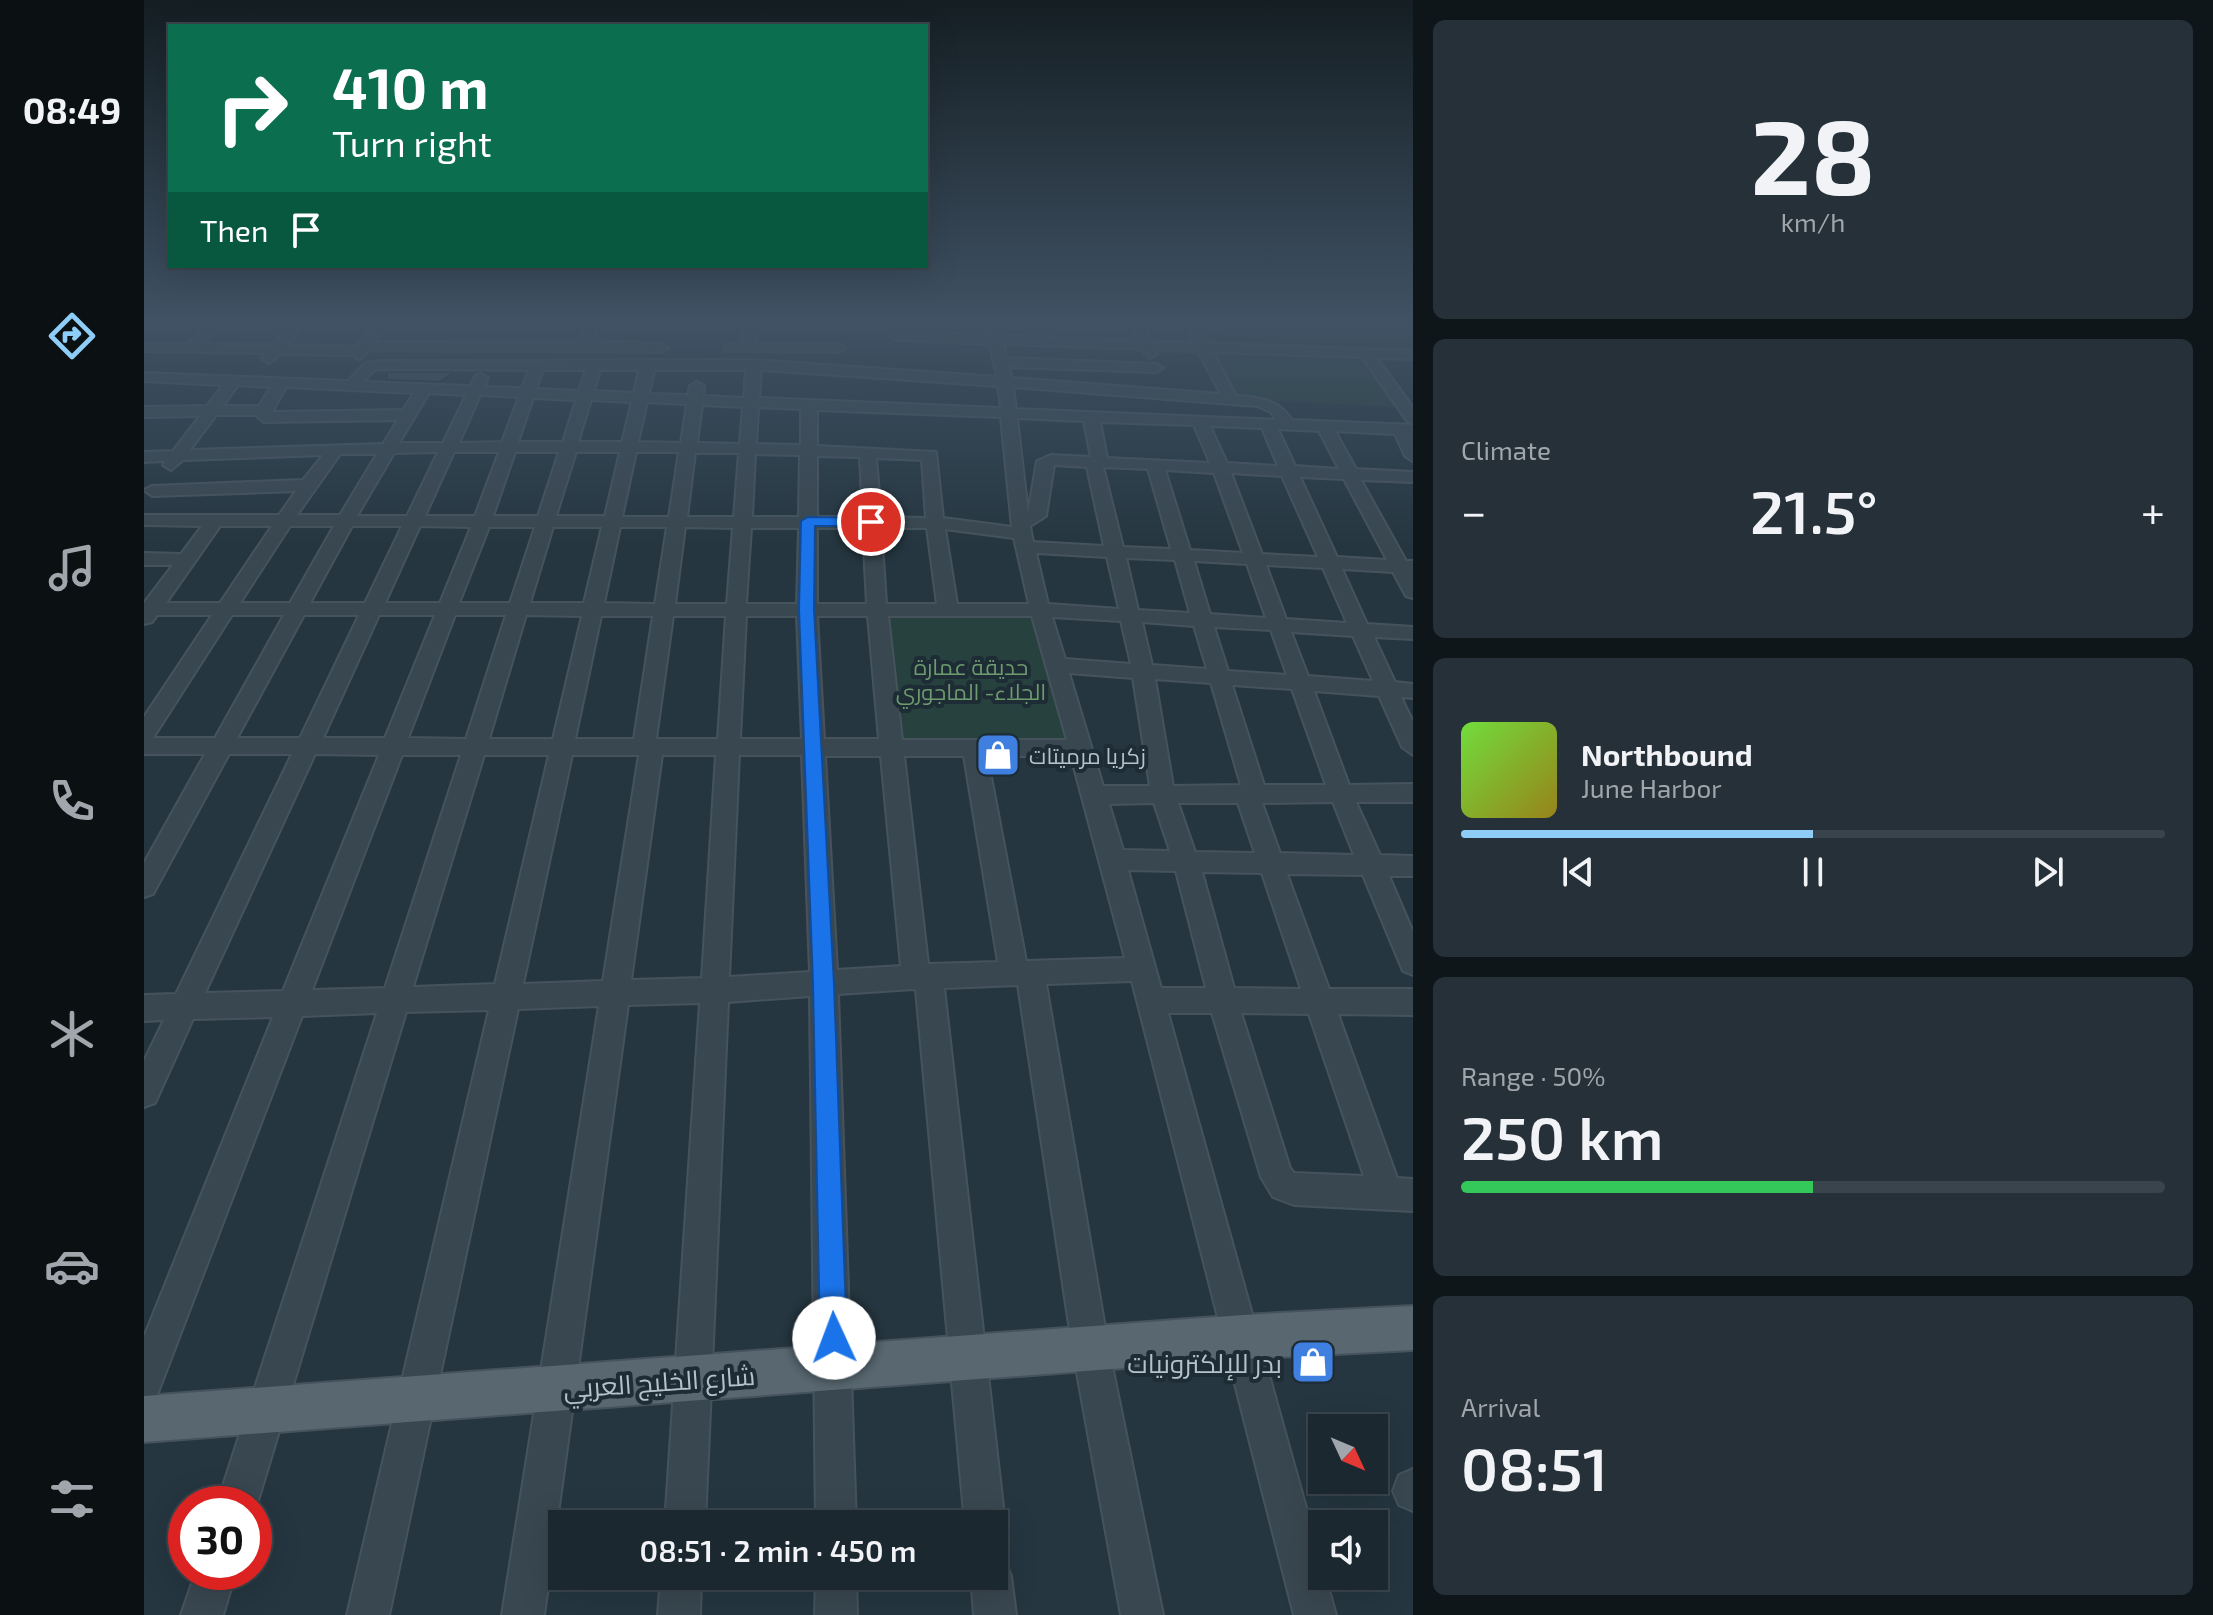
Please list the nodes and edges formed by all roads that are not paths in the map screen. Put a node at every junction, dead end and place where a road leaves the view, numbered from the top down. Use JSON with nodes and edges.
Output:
{"nodes":[{"id":1,"x":180,"y":395,"type":"edge"},
{"id":2,"x":222,"y":395,"type":"edge"},
{"id":3,"x":273,"y":395,"type":"edge"},
{"id":4,"x":420,"y":395,"type":"edge"},
{"id":5,"x":472,"y":395,"type":"edge"},
{"id":6,"x":529,"y":395,"type":"edge"},
{"id":7,"x":586,"y":395,"type":"edge"},
{"id":8,"x":596,"y":395,"type":"edge"},
{"id":9,"x":695,"y":395,"type":"edge"},
{"id":10,"x":749,"y":395,"type":"edge"},
{"id":11,"x":772,"y":395,"type":"edge"},
{"id":12,"x":803,"y":395,"type":"edge"},
{"id":13,"x":868,"y":395,"type":"edge"},
{"id":14,"x":1005,"y":395,"type":"edge"},
{"id":15,"x":1180,"y":395,"type":"edge"},
{"id":16,"x":1228,"y":395,"type":"edge"},
{"id":17,"x":1391,"y":395,"type":"edge"},
{"id":18,"x":641,"y":397,"type":"junction"},
{"id":19,"x":694,"y":399,"type":"junction"},
{"id":20,"x":1231,"y":400,"type":"junction"},
{"id":21,"x":749,"y":401,"type":"junction"},
{"id":22,"x":158,"y":402,"type":"edge"},
{"id":23,"x":264,"y":410,"type":"junction"},
{"id":24,"x":209,"y":411,"type":"junction"},
{"id":25,"x":1008,"y":411,"type":"junction"},
{"id":26,"x":407,"y":415,"type":"junction"},
{"id":27,"x":1091,"y":415,"type":"junction"},
{"id":28,"x":1199,"y":419,"type":"junction"},
{"id":29,"x":1277,"y":423,"type":"junction"},
{"id":30,"x":1324,"y":425,"type":"junction"},
{"id":31,"x":1409,"y":426,"type":"edge"},
{"id":32,"x":570,"y":447,"type":"junction"},
{"id":33,"x":388,"y":448,"type":"junction"},
{"id":34,"x":447,"y":448,"type":"junction"},
{"id":35,"x":507,"y":448,"type":"junction"},
{"id":36,"x":628,"y":448,"type":"junction"},
{"id":37,"x":688,"y":449,"type":"junction"},
{"id":38,"x":747,"y":449,"type":"junction"},
{"id":39,"x":807,"y":450,"type":"junction"},
{"id":40,"x":334,"y":451,"type":"junction"},
{"id":41,"x":868,"y":452,"type":"junction"},
{"id":42,"x":177,"y":456,"type":"junction"},
{"id":43,"x":1413,"y":456,"type":"edge"},
{"id":44,"x":144,"y":457,"type":"edge"},
{"id":45,"x":1097,"y":462,"type":"junction"},
{"id":46,"x":1155,"y":465,"type":"junction"},
{"id":47,"x":1221,"y":468,"type":"junction"},
{"id":48,"x":1290,"y":471,"type":"junction"},
{"id":49,"x":1348,"y":473,"type":"junction"},
{"id":50,"x":1411,"y":481,"type":"edge"},
{"id":51,"x":308,"y":485,"type":"junction"},
{"id":52,"x":148,"y":497,"type":"edge"},
{"id":53,"x":283,"y":519,"type":"junction"},
{"id":54,"x":144,"y":520,"type":"edge"},
{"id":55,"x":215,"y":520,"type":"junction"},
{"id":56,"x":346,"y":520,"type":"junction"},
{"id":57,"x":413,"y":520,"type":"junction"},
{"id":58,"x":547,"y":520,"type":"junction"},
{"id":59,"x":482,"y":521,"type":"junction"},
{"id":60,"x":612,"y":521,"type":"junction"},
{"id":61,"x":676,"y":521,"type":"junction"},
{"id":62,"x":743,"y":521,"type":"junction"},
{"id":63,"x":808,"y":521,"type":"junction"},
{"id":64,"x":871,"y":522,"type":"junction"},
{"id":65,"x":935,"y":523,"type":"junction"},
{"id":66,"x":1023,"y":535,"type":"junction"},
{"id":67,"x":1115,"y":551,"type":"junction"},
{"id":68,"x":1182,"y":555,"type":"junction"},
{"id":69,"x":144,"y":559,"type":"edge"},
{"id":70,"x":188,"y":560,"type":"junction"},
{"id":71,"x":1255,"y":560,"type":"junction"},
{"id":72,"x":1329,"y":563,"type":"junction"},
{"id":73,"x":1406,"y":567,"type":"edge"},
{"id":74,"x":1413,"y":592,"type":"edge"},
{"id":75,"x":227,"y":608,"type":"junction"},
{"id":76,"x":448,"y":608,"type":"junction"},
{"id":77,"x":298,"y":609,"type":"junction"},
{"id":78,"x":518,"y":609,"type":"junction"},
{"id":79,"x":663,"y":609,"type":"junction"},
{"id":80,"x":736,"y":609,"type":"junction"},
{"id":81,"x":807,"y":609,"type":"junction"},
{"id":82,"x":370,"y":610,"type":"junction"},
{"id":83,"x":593,"y":610,"type":"junction"},
{"id":84,"x":877,"y":610,"type":"junction"},
{"id":85,"x":948,"y":610,"type":"junction"},
{"id":86,"x":1040,"y":610,"type":"junction"},
{"id":87,"x":147,"y":612,"type":"edge"},
{"id":88,"x":1129,"y":613,"type":"junction"},
{"id":89,"x":1200,"y":618,"type":"junction"},
{"id":90,"x":1277,"y":622,"type":"junction"},
{"id":91,"x":1358,"y":628,"type":"junction"},
{"id":92,"x":1413,"y":633,"type":"edge"},
{"id":93,"x":1056,"y":665,"type":"junction"},
{"id":94,"x":1143,"y":671,"type":"junction"},
{"id":95,"x":1219,"y":676,"type":"junction"},
{"id":96,"x":1301,"y":683,"type":"junction"},
{"id":97,"x":1385,"y":689,"type":"junction"},
{"id":98,"x":1413,"y":691,"type":"edge"},
{"id":99,"x":144,"y":734,"type":"edge"},
{"id":100,"x":144,"y":746,"type":"edge"},
{"id":101,"x":221,"y":746,"type":"junction"},
{"id":102,"x":309,"y":746,"type":"junction"},
{"id":103,"x":648,"y":746,"type":"junction"},
{"id":104,"x":811,"y":746,"type":"junction"},
{"id":105,"x":392,"y":747,"type":"junction"},
{"id":106,"x":475,"y":747,"type":"junction"},
{"id":107,"x":561,"y":747,"type":"junction"},
{"id":108,"x":890,"y":747,"type":"junction"},
{"id":109,"x":974,"y":747,"type":"junction"},
{"id":110,"x":1413,"y":747,"type":"edge"},
{"id":111,"x":728,"y":748,"type":"junction"},
{"id":112,"x":1079,"y":748,"type":"junction"},
{"id":113,"x":1413,"y":793,"type":"edge"},
{"id":114,"x":1251,"y":794,"type":"junction"},
{"id":115,"x":1341,"y":794,"type":"junction"},
{"id":116,"x":1094,"y":795,"type":"junction"},
{"id":117,"x":1163,"y":795,"type":"junction"},
{"id":118,"x":1113,"y":860,"type":"junction"},
{"id":119,"x":1187,"y":864,"type":"junction"},
{"id":120,"x":1271,"y":864,"type":"junction"},
{"id":121,"x":1370,"y":865,"type":"junction"},
{"id":122,"x":1413,"y":866,"type":"edge"},
{"id":123,"x":144,"y":887,"type":"edge"},
{"id":124,"x":1413,"y":963,"type":"edge"},
{"id":125,"x":1142,"y":969,"type":"junction"},
{"id":126,"x":1022,"y":973,"type":"junction"},
{"id":127,"x":922,"y":977,"type":"junction"},
{"id":128,"x":824,"y":984,"type":"junction"},
{"id":129,"x":717,"y":990,"type":"junction"},
{"id":130,"x":614,"y":994,"type":"junction"},
{"id":131,"x":506,"y":997,"type":"junction"},
{"id":132,"x":1149,"y":1000,"type":"junction"},
{"id":133,"x":1223,"y":1001,"type":"junction"},
{"id":134,"x":395,"y":1002,"type":"junction"},
{"id":135,"x":1322,"y":1002,"type":"junction"},
{"id":136,"x":1413,"y":1002,"type":"edge"},
{"id":137,"x":291,"y":1005,"type":"junction"},
{"id":138,"x":144,"y":1008,"type":"edge"},
{"id":139,"x":185,"y":1009,"type":"junction"},
{"id":140,"x":144,"y":1093,"type":"edge"},
{"id":141,"x":1399,"y":1194,"type":"edge"},
{"id":142,"x":1413,"y":1328,"type":"edge"},
{"id":143,"x":1243,"y":1337,"type":"junction"},
{"id":144,"x":1091,"y":1351,"type":"junction"},
{"id":145,"x":968,"y":1359,"type":"junction"},
{"id":146,"x":835,"y":1368,"type":"junction"},
{"id":147,"x":694,"y":1378,"type":"junction"},
{"id":148,"x":144,"y":1382,"type":"edge"},
{"id":149,"x":556,"y":1389,"type":"junction"},
{"id":150,"x":416,"y":1399,"type":"junction"},
{"id":151,"x":267,"y":1411,"type":"junction"},
{"id":152,"x":144,"y":1419,"type":"edge"},
{"id":153,"x":243,"y":1486,"type":"edge"},
{"id":154,"x":686,"y":1510,"type":"edge"},
{"id":155,"x":836,"y":1510,"type":"edge"},
{"id":156,"x":984,"y":1510,"type":"edge"},
{"id":157,"x":210,"y":1590,"type":"edge"},
{"id":158,"x":680,"y":1590,"type":"edge"},
{"id":159,"x":836,"y":1590,"type":"edge"},
{"id":160,"x":992,"y":1590,"type":"edge"},
{"id":161,"x":202,"y":1615,"type":"edge"},
{"id":162,"x":368,"y":1615,"type":"edge"},
{"id":163,"x":523,"y":1615,"type":"edge"},
{"id":164,"x":679,"y":1615,"type":"edge"},
{"id":165,"x":836,"y":1615,"type":"edge"},
{"id":166,"x":995,"y":1615,"type":"edge"},
{"id":167,"x":1142,"y":1615,"type":"edge"},
{"id":168,"x":1315,"y":1615,"type":"edge"}],
"edges":[{"from":1,"to":22,"type":"street"},
{"from":2,"to":24,"type":"street"},
{"from":3,"to":23,"type":"street"},
{"from":4,"to":26,"type":"street"},
{"from":5,"to":34,"type":"street"},
{"from":6,"to":35,"type":"street"},
{"from":7,"to":32,"type":"street"},
{"from":8,"to":18,"type":"street"},
{"from":9,"to":19,"type":"street"},
{"from":10,"to":21,"type":"street"},
{"from":11,"to":21,"type":"street"},
{"from":12,"to":39,"type":"street"},
{"from":13,"to":25,"type":"street"},
{"from":14,"to":25,"type":"street"},
{"from":15,"to":20,"type":"street"},
{"from":16,"to":20,"type":"street"},
{"from":17,"to":31,"type":"street"},
{"from":18,"to":19,"type":"street"},
{"from":18,"to":36,"type":"street"},
{"from":19,"to":21,"type":"street"},
{"from":19,"to":37,"type":"street"},
{"from":20,"to":29,"type":"street"},
{"from":21,"to":38,"type":"street"},
{"from":22,"to":24,"type":"street"},
{"from":23,"to":24,"type":"street"},
{"from":23,"to":26,"type":"street"},
{"from":24,"to":42,"type":"street"},
{"from":25,"to":27,"type":"street"},
{"from":25,"to":66,"type":"street"},
{"from":26,"to":33,"type":"street"},
{"from":27,"to":28,"type":"street"},
{"from":27,"to":45,"type":"street"},
{"from":28,"to":29,"type":"street"},
{"from":28,"to":47,"type":"street"},
{"from":29,"to":30,"type":"street"},
{"from":29,"to":48,"type":"street"},
{"from":30,"to":31,"type":"street"},
{"from":30,"to":49,"type":"street"},
{"from":31,"to":43,"type":"street"},
{"from":32,"to":35,"type":"street"},
{"from":32,"to":36,"type":"street"},
{"from":32,"to":58,"type":"street"},
{"from":33,"to":34,"type":"street"},
{"from":33,"to":40,"type":"street"},
{"from":33,"to":56,"type":"street"},
{"from":34,"to":35,"type":"street"},
{"from":34,"to":57,"type":"street"},
{"from":35,"to":59,"type":"street"},
{"from":36,"to":37,"type":"street"},
{"from":36,"to":60,"type":"street"},
{"from":37,"to":38,"type":"street"},
{"from":37,"to":61,"type":"street"},
{"from":38,"to":39,"type":"street"},
{"from":38,"to":62,"type":"street"},
{"from":39,"to":41,"type":"street"},
{"from":39,"to":63,"type":"street"},
{"from":40,"to":42,"type":"street"},
{"from":40,"to":51,"type":"street"},
{"from":41,"to":64,"type":"street"},
{"from":41,"to":65,"type":"street"},
{"from":42,"to":44,"type":"street"},
{"from":42,"to":52,"type":"street"},
{"from":45,"to":46,"type":"street"},
{"from":45,"to":66,"type":"street"},
{"from":45,"to":67,"type":"street"},
{"from":46,"to":47,"type":"street"},
{"from":46,"to":68,"type":"street"},
{"from":47,"to":48,"type":"street"},
{"from":47,"to":71,"type":"street"},
{"from":48,"to":49,"type":"street"},
{"from":48,"to":72,"type":"street"},
{"from":49,"to":50,"type":"street"},
{"from":49,"to":73,"type":"street"},
{"from":51,"to":52,"type":"street"},
{"from":51,"to":53,"type":"street"},
{"from":53,"to":55,"type":"street"},
{"from":53,"to":56,"type":"street"},
{"from":53,"to":75,"type":"street"},
{"from":54,"to":55,"type":"street"},
{"from":55,"to":70,"type":"street"},
{"from":56,"to":57,"type":"street"},
{"from":56,"to":77,"type":"street"},
{"from":57,"to":59,"type":"street"},
{"from":57,"to":82,"type":"street"},
{"from":58,"to":59,"type":"street"},
{"from":58,"to":60,"type":"street"},
{"from":58,"to":78,"type":"street"},
{"from":59,"to":76,"type":"street"},
{"from":60,"to":61,"type":"street"},
{"from":60,"to":83,"type":"street"},
{"from":61,"to":62,"type":"street"},
{"from":61,"to":79,"type":"street"},
{"from":62,"to":63,"type":"street"},
{"from":62,"to":80,"type":"street"},
{"from":63,"to":64,"type":"street"},
{"from":63,"to":81,"type":"street"},
{"from":64,"to":65,"type":"street"},
{"from":64,"to":84,"type":"street"},
{"from":65,"to":66,"type":"street"},
{"from":65,"to":85,"type":"street"},
{"from":66,"to":67,"type":"street"},
{"from":66,"to":86,"type":"street"},
{"from":67,"to":68,"type":"street"},
{"from":67,"to":88,"type":"street"},
{"from":68,"to":71,"type":"street"},
{"from":68,"to":89,"type":"street"},
{"from":69,"to":70,"type":"street"},
{"from":70,"to":87,"type":"street"},
{"from":71,"to":72,"type":"street"},
{"from":71,"to":90,"type":"street"},
{"from":72,"to":73,"type":"street"},
{"from":72,"to":91,"type":"street"},
{"from":73,"to":74,"type":"street"},
{"from":75,"to":77,"type":"street"},
{"from":75,"to":87,"type":"street"},
{"from":75,"to":99,"type":"street"},
{"from":76,"to":78,"type":"street"},
{"from":76,"to":82,"type":"street"},
{"from":76,"to":105,"type":"street"},
{"from":77,"to":82,"type":"street"},
{"from":77,"to":101,"type":"street"},
{"from":78,"to":83,"type":"street"},
{"from":78,"to":106,"type":"street"},
{"from":79,"to":80,"type":"street"},
{"from":79,"to":83,"type":"street"},
{"from":79,"to":103,"type":"street"},
{"from":80,"to":81,"type":"street"},
{"from":80,"to":111,"type":"street"},
{"from":81,"to":84,"type":"street"},
{"from":81,"to":104,"type":"street"},
{"from":82,"to":102,"type":"street"},
{"from":83,"to":107,"type":"street"},
{"from":84,"to":85,"type":"street"},
{"from":84,"to":108,"type":"street"},
{"from":85,"to":86,"type":"street"},
{"from":86,"to":88,"type":"street"},
{"from":86,"to":93,"type":"street"},
{"from":88,"to":89,"type":"street"},
{"from":88,"to":94,"type":"street"},
{"from":89,"to":90,"type":"street"},
{"from":89,"to":95,"type":"street"},
{"from":90,"to":91,"type":"street"},
{"from":90,"to":96,"type":"street"},
{"from":91,"to":92,"type":"street"},
{"from":91,"to":97,"type":"street"},
{"from":93,"to":94,"type":"street"},
{"from":93,"to":112,"type":"street"},
{"from":94,"to":95,"type":"street"},
{"from":94,"to":117,"type":"street"},
{"from":95,"to":96,"type":"street"},
{"from":95,"to":114,"type":"street"},
{"from":96,"to":97,"type":"street"},
{"from":96,"to":115,"type":"street"},
{"from":97,"to":98,"type":"street"},
{"from":97,"to":110,"type":"street"},
{"from":100,"to":101,"type":"street"},
{"from":101,"to":102,"type":"street"},
{"from":101,"to":123,"type":"street"},
{"from":102,"to":105,"type":"street"},
{"from":102,"to":139,"type":"street"},
{"from":103,"to":107,"type":"street"},
{"from":103,"to":111,"type":"street"},
{"from":103,"to":130,"type":"street"},
{"from":104,"to":108,"type":"street"},
{"from":104,"to":111,"type":"street"},
{"from":104,"to":128,"type":"street"},
{"from":105,"to":106,"type":"street"},
{"from":105,"to":137,"type":"street"},
{"from":106,"to":107,"type":"street"},
{"from":106,"to":134,"type":"street"},
{"from":107,"to":131,"type":"street"},
{"from":108,"to":109,"type":"street"},
{"from":108,"to":127,"type":"street"},
{"from":109,"to":112,"type":"street"},
{"from":109,"to":126,"type":"street"},
{"from":111,"to":129,"type":"street"},
{"from":112,"to":116,"type":"street"},
{"from":113,"to":115,"type":"street"},
{"from":114,"to":115,"type":"street"},
{"from":114,"to":117,"type":"street"},
{"from":114,"to":120,"type":"street"},
{"from":115,"to":121,"type":"street"},
{"from":116,"to":117,"type":"street"},
{"from":116,"to":118,"type":"street"},
{"from":117,"to":119,"type":"street"},
{"from":118,"to":119,"type":"street"},
{"from":118,"to":125,"type":"street"},
{"from":119,"to":120,"type":"street"},
{"from":119,"to":133,"type":"street"},
{"from":120,"to":121,"type":"street"},
{"from":120,"to":135,"type":"street"},
{"from":121,"to":122,"type":"street"},
{"from":121,"to":124,"type":"street"},
{"from":125,"to":126,"type":"street"},
{"from":125,"to":132,"type":"street"},
{"from":126,"to":127,"type":"street"},
{"from":126,"to":144,"type":"street"},
{"from":127,"to":128,"type":"street"},
{"from":127,"to":145,"type":"street"},
{"from":128,"to":129,"type":"street"},
{"from":128,"to":146,"type":"street"},
{"from":129,"to":130,"type":"street"},
{"from":129,"to":147,"type":"street"},
{"from":130,"to":131,"type":"street"},
{"from":130,"to":149,"type":"street"},
{"from":131,"to":134,"type":"street"},
{"from":131,"to":150,"type":"street"},
{"from":132,"to":133,"type":"street"},
{"from":132,"to":143,"type":"street"},
{"from":133,"to":135,"type":"street"},
{"from":133,"to":141,"type":"street"},
{"from":134,"to":137,"type":"street"},
{"from":134,"to":151,"type":"street"},
{"from":135,"to":136,"type":"street"},
{"from":135,"to":141,"type":"street"},
{"from":137,"to":139,"type":"street"},
{"from":137,"to":148,"type":"street"},
{"from":138,"to":139,"type":"street"},
{"from":139,"to":140,"type":"street"},
{"from":142,"to":143,"type":"main road","name":"شارع الخليج العربي"},
{"from":143,"to":144,"type":"main road","name":"شارع الخليج العربي"},
{"from":143,"to":168,"type":"street"},
{"from":144,"to":145,"type":"main road","name":"شارع الخليج العربي"},
{"from":144,"to":167,"type":"street"},
{"from":145,"to":146,"type":"main road","name":"شارع الخليج العربي"},
{"from":145,"to":156,"type":"street"},
{"from":146,"to":147,"type":"main road","name":"شارع الخليج العربي"},
{"from":146,"to":155,"type":"street"},
{"from":147,"to":149,"type":"main road","name":"شارع الخليج العربي"},
{"from":147,"to":154,"type":"street"},
{"from":149,"to":150,"type":"main road","name":"شارع الخليج العربي"},
{"from":149,"to":163,"type":"street"},
{"from":150,"to":151,"type":"main road","name":"شارع الخليج العربي"},
{"from":150,"to":162,"type":"street"},
{"from":151,"to":152,"type":"main road","name":"شارع الخليج العربي"},
{"from":151,"to":153,"type":"street"},
{"from":157,"to":161,"type":"street"},
{"from":158,"to":164,"type":"street"},
{"from":159,"to":165,"type":"street"},
{"from":160,"to":166,"type":"street"}]}
